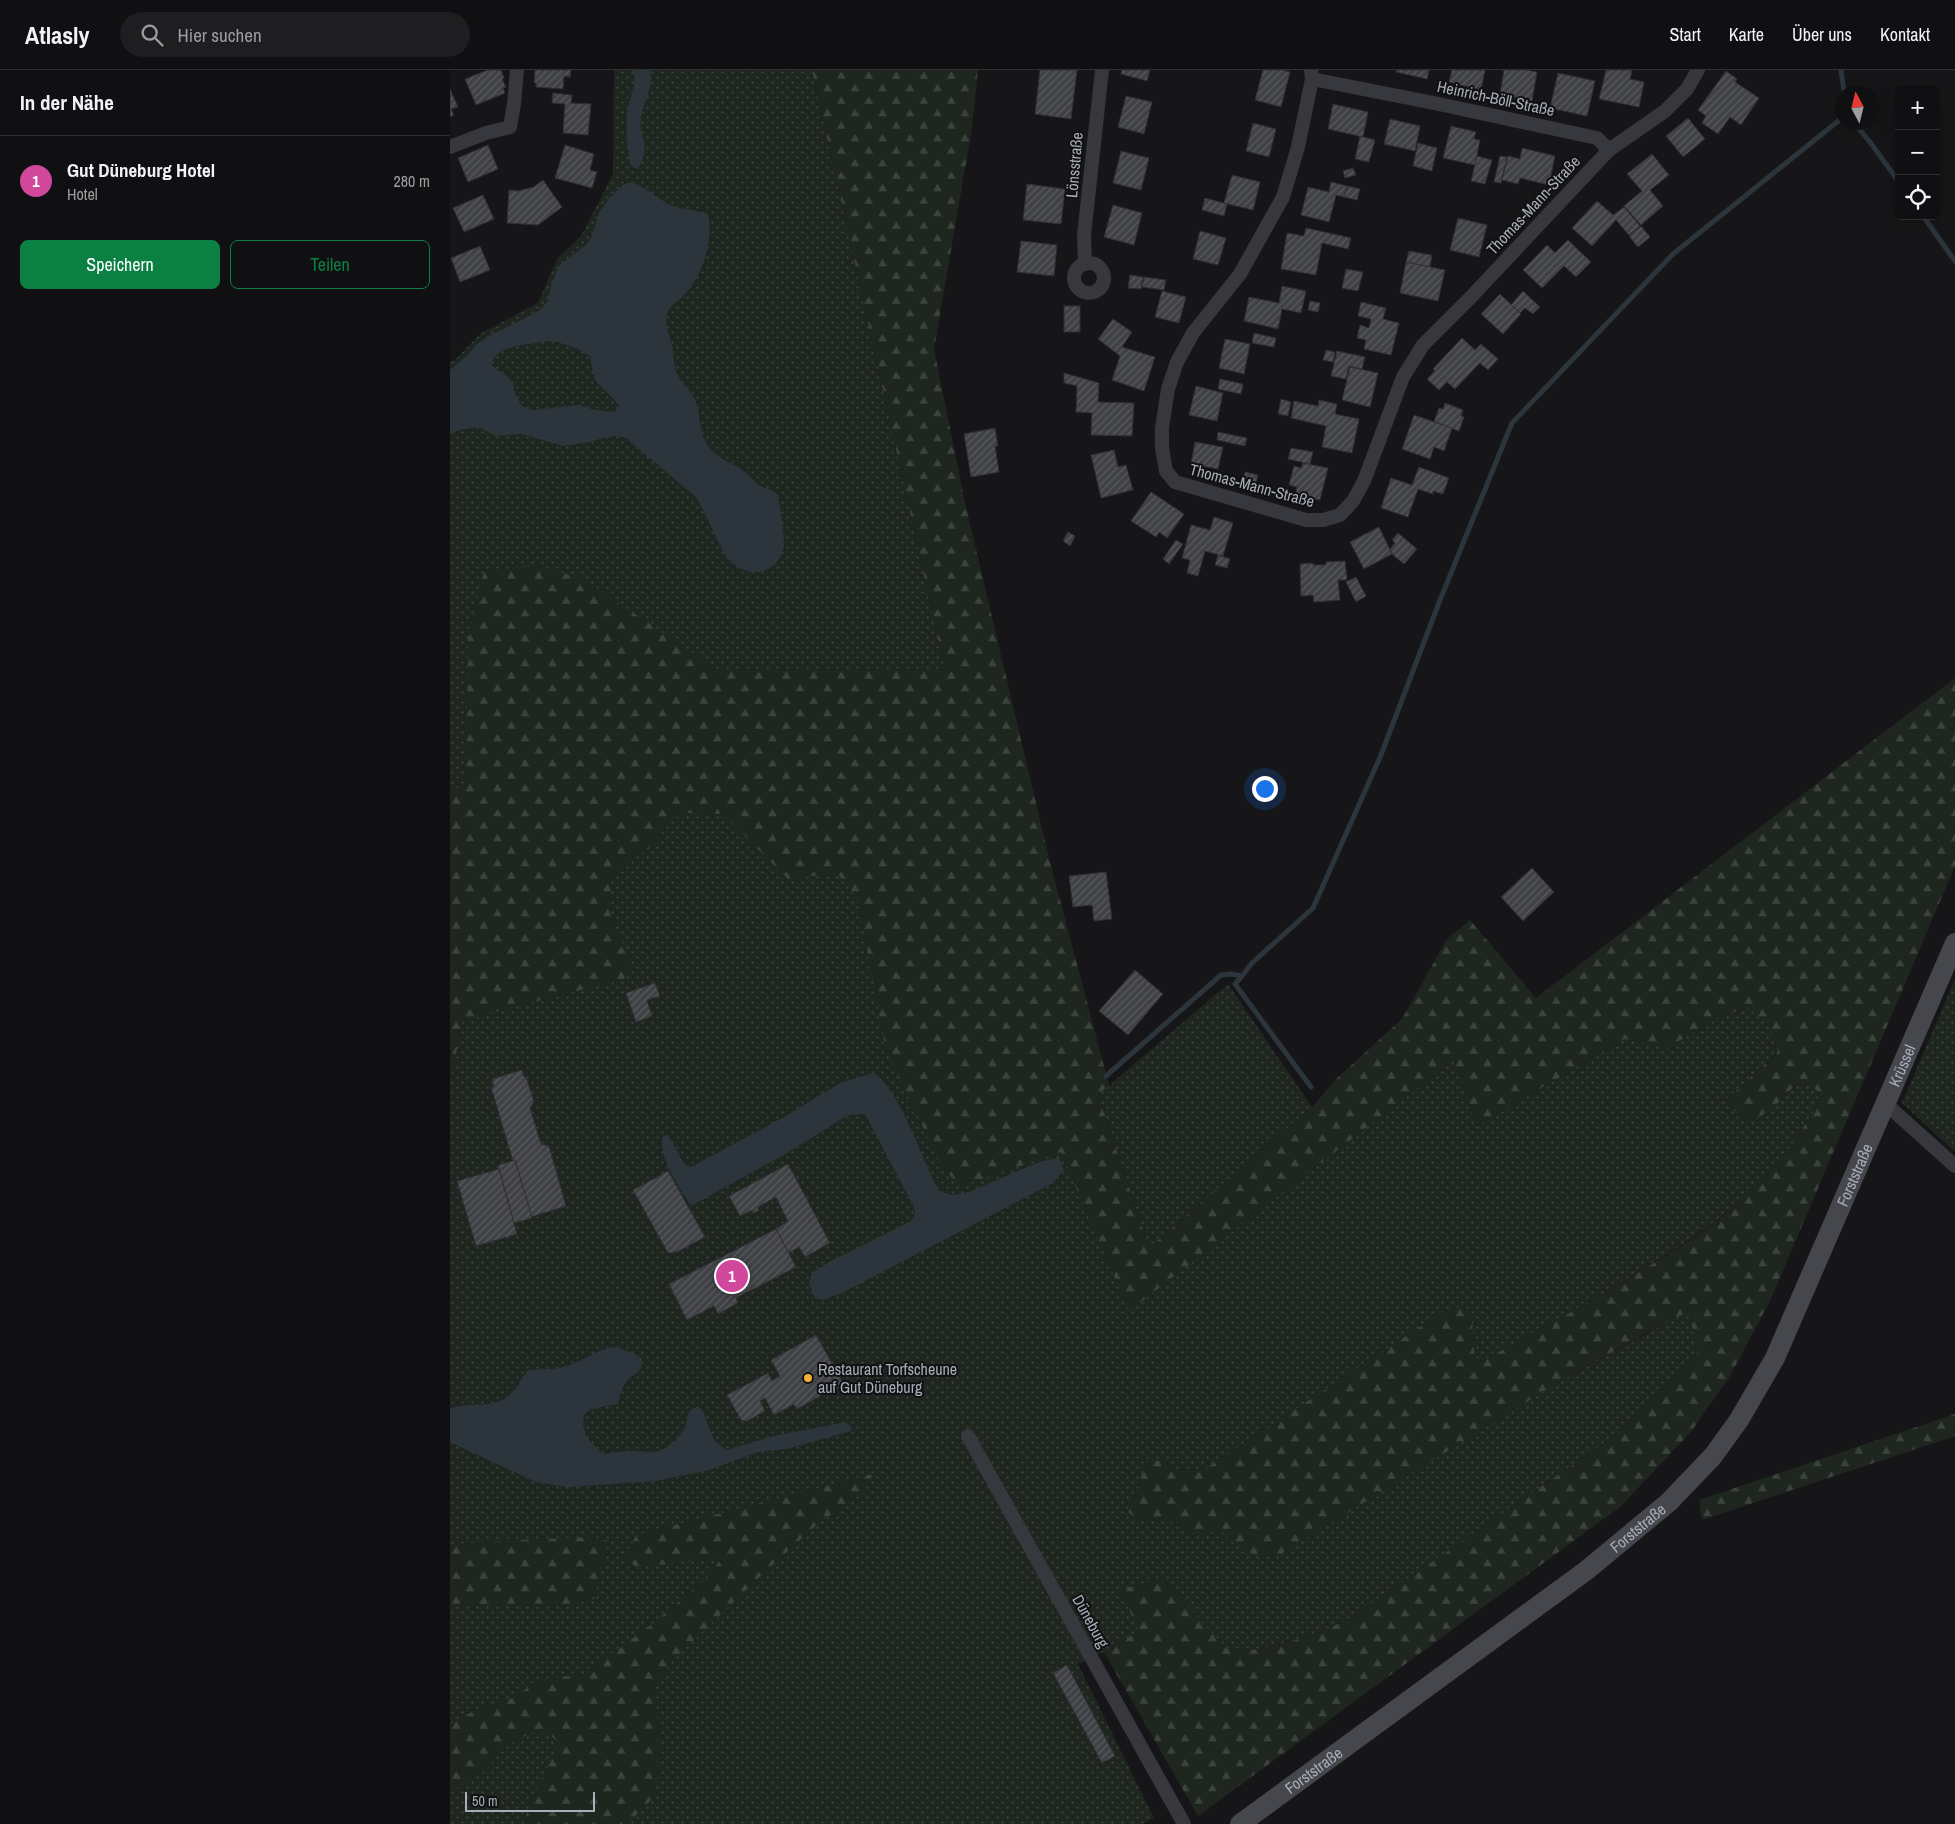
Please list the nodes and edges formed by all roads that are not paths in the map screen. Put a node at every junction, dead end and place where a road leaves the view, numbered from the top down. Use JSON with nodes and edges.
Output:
{"nodes":[{"id":1,"x":517,"y":70,"type":"edge"},
{"id":2,"x":1102,"y":70,"type":"edge"},
{"id":3,"x":1698,"y":70,"type":"edge"},
{"id":4,"x":1311,"y":74,"type":"edge"},
{"id":5,"x":450,"y":147,"type":"edge"},
{"id":6,"x":1608,"y":150,"type":"junction"},
{"id":7,"x":1085,"y":264,"type":"dead end"},
{"id":8,"x":1955,"y":943,"type":"edge"},
{"id":9,"x":1886,"y":1104,"type":"junction"},
{"id":10,"x":1955,"y":1166,"type":"edge"},
{"id":11,"x":968,"y":1436,"type":"dead end"},
{"id":12,"x":1184,"y":1824,"type":"edge"},
{"id":13,"x":1240,"y":1824,"type":"edge"}],
"edges":[{"from":1,"to":5,"type":"street"},
{"from":2,"to":7,"type":"street","name":"Lönsstraße"},
{"from":3,"to":6,"type":"street","name":"Thomas-Mann-Straße"},
{"from":4,"to":6,"type":"street","name":"Heinrich-Böll-Straße"},
{"from":4,"to":6,"type":"street","name":"Thomas-Mann-Straße"},
{"from":8,"to":9,"type":"street","name":"Krüssel"},
{"from":9,"to":10,"type":"street","name":"Krüssel"},
{"from":9,"to":13,"type":"street","name":"Forststraße"},
{"from":11,"to":12,"type":"street","name":"Düneburg"}]}
